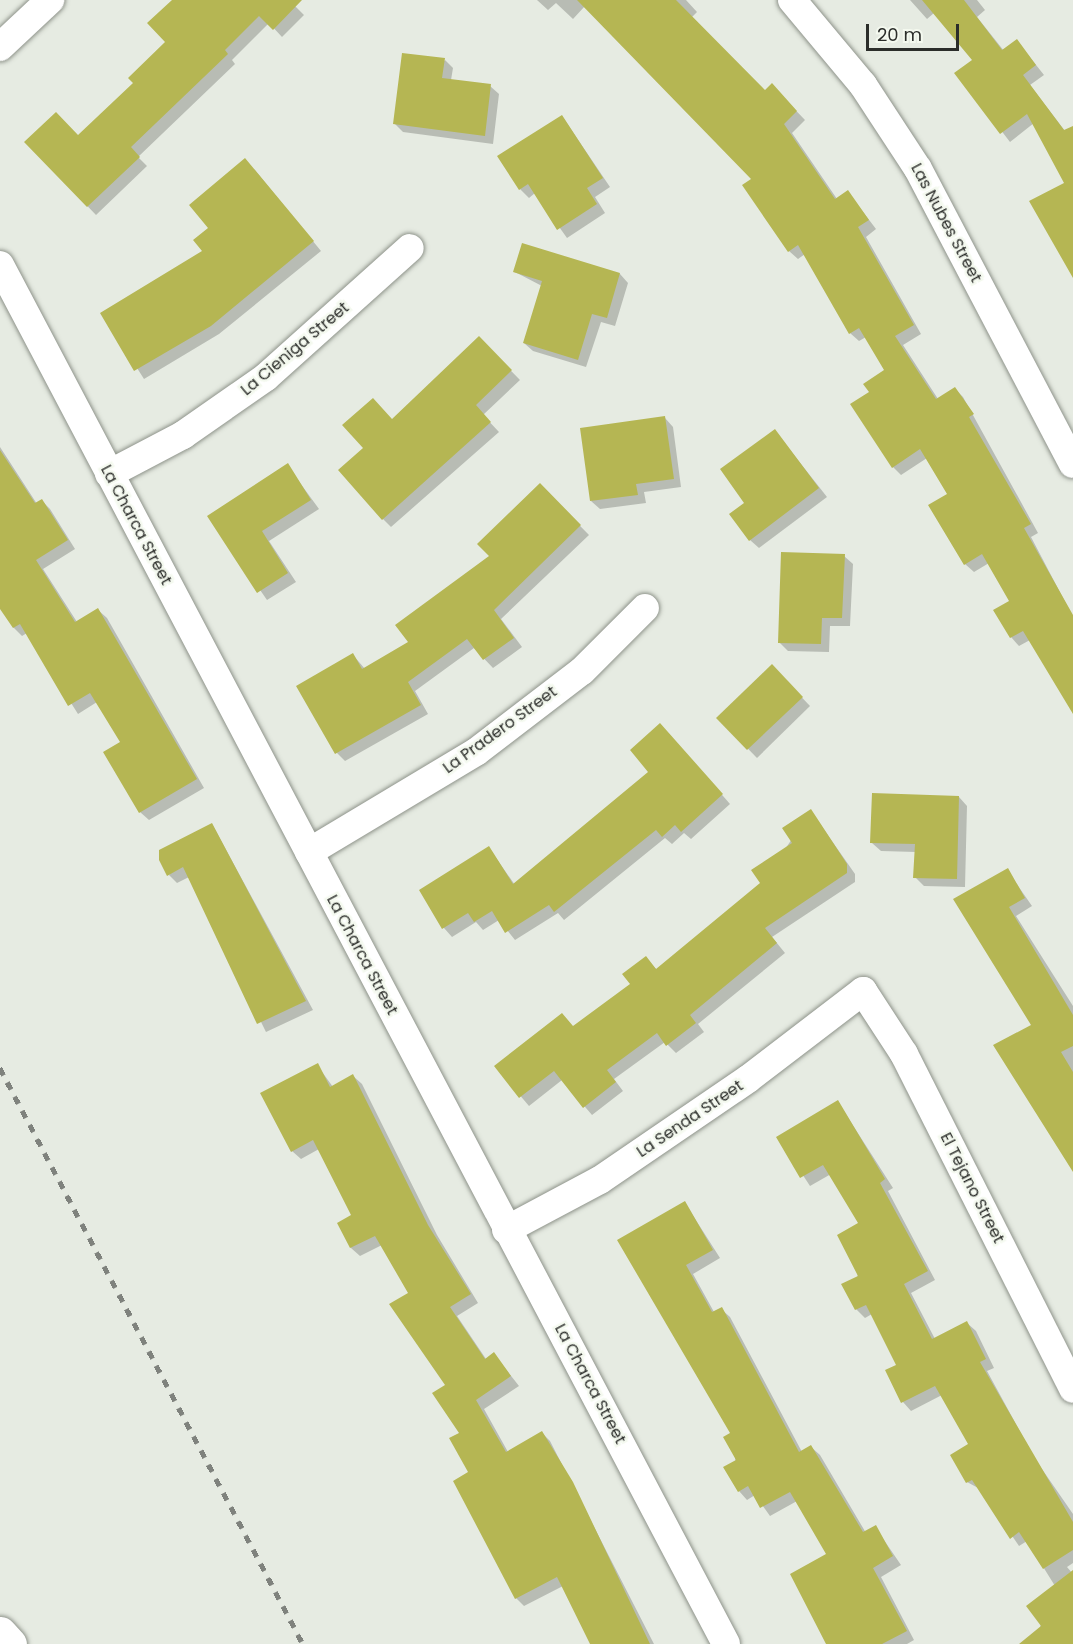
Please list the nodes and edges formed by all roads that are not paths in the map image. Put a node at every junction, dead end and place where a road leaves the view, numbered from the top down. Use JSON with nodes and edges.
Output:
{"nodes":[{"id":1,"x":50,"y":0,"type":"edge"},
{"id":2,"x":792,"y":0,"type":"edge"},
{"id":3,"x":0,"y":47,"type":"edge"},
{"id":4,"x":410,"y":248,"type":"dead end"},
{"id":5,"x":0,"y":265,"type":"edge"},
{"id":6,"x":1073,"y":464,"type":"edge"},
{"id":7,"x":109,"y":474,"type":"junction"},
{"id":8,"x":645,"y":608,"type":"dead end"},
{"id":9,"x":309,"y":852,"type":"junction"},
{"id":10,"x":863,"y":992,"type":"joint"},
{"id":11,"x":506,"y":1230,"type":"junction"},
{"id":12,"x":1073,"y":1389,"type":"edge"},
{"id":13,"x":0,"y":1633,"type":"edge"},
{"id":14,"x":10,"y":1644,"type":"edge"},
{"id":15,"x":726,"y":1644,"type":"edge"}],
"edges":[{"from":1,"to":3,"type":"street"},
{"from":2,"to":6,"type":"street","name":"Las Nubes Street"},
{"from":4,"to":7,"type":"street","name":"La Cieniga Street"},
{"from":5,"to":7,"type":"street","name":"La Charca Street"},
{"from":7,"to":9,"type":"street","name":"La Charca Street"},
{"from":8,"to":9,"type":"street","name":"La Pradero Street"},
{"from":9,"to":11,"type":"street","name":"La Charca Street"},
{"from":10,"to":11,"type":"street","name":"La Senda Street"},
{"from":10,"to":12,"type":"street","name":"El Tejano Street"},
{"from":11,"to":15,"type":"street","name":"La Charca Street"},
{"from":13,"to":14,"type":"street"}]}
